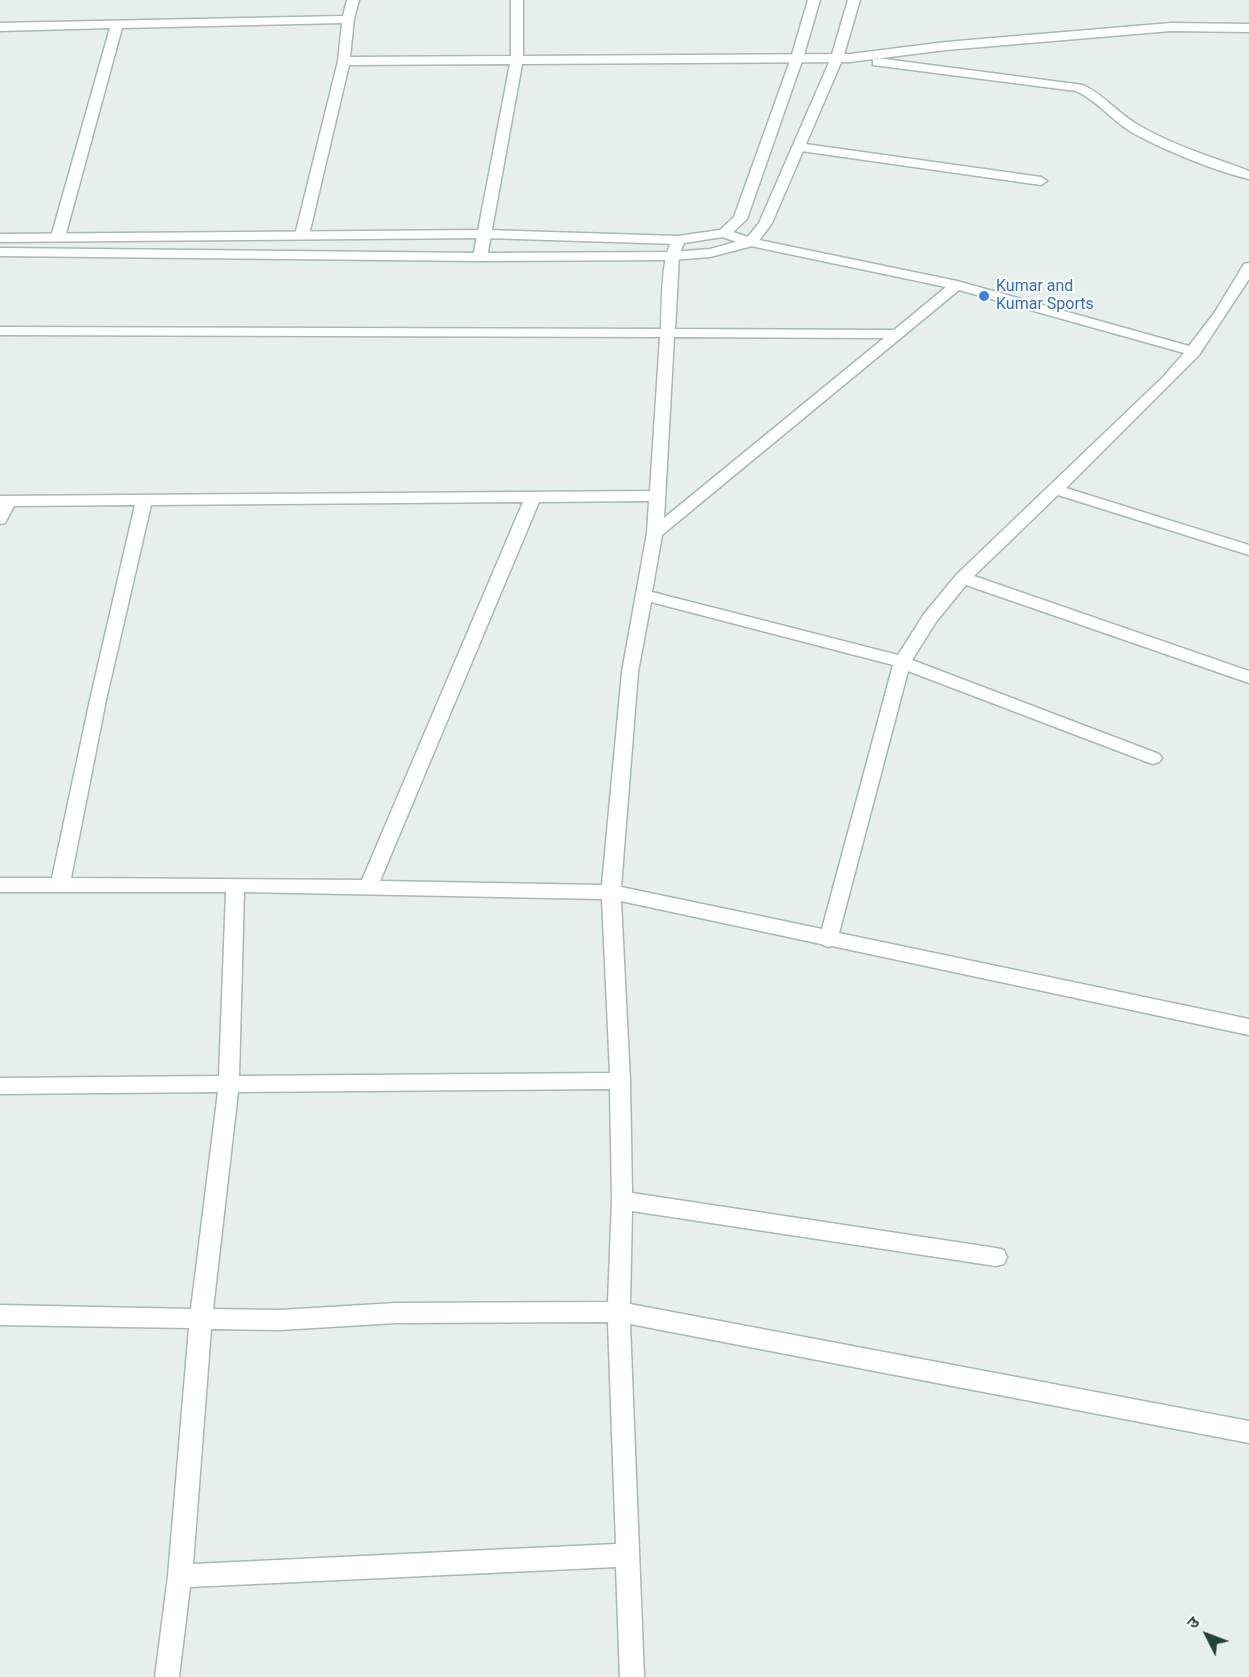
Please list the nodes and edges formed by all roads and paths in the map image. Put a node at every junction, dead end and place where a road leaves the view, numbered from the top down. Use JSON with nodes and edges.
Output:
{"nodes":[{"id":1,"x":353,"y":0,"type":"edge"},
{"id":2,"x":517,"y":0,"type":"edge"},
{"id":3,"x":814,"y":0,"type":"edge"},
{"id":4,"x":854,"y":0,"type":"edge"},
{"id":5,"x":348,"y":19,"type":"junction"},
{"id":6,"x":117,"y":25,"type":"junction"},
{"id":7,"x":0,"y":27,"type":"edge"},
{"id":8,"x":1249,"y":28,"type":"edge"},
{"id":9,"x":797,"y":58,"type":"junction"},
{"id":10,"x":843,"y":58,"type":"junction"},
{"id":11,"x":517,"y":60,"type":"junction"},
{"id":12,"x":344,"y":61,"type":"junction"},
{"id":13,"x":798,"y":147,"type":"junction"},
{"id":14,"x":1249,"y":175,"type":"edge"},
{"id":15,"x":1041,"y":181,"type":"dead end"},
{"id":16,"x":723,"y":233,"type":"junction"},
{"id":17,"x":485,"y":234,"type":"junction"},
{"id":18,"x":302,"y":235,"type":"junction"},
{"id":19,"x":58,"y":237,"type":"junction"},
{"id":20,"x":0,"y":238,"type":"edge"},
{"id":21,"x":752,"y":242,"type":"junction"},
{"id":22,"x":675,"y":248,"type":"junction"},
{"id":23,"x":0,"y":252,"type":"edge"},
{"id":24,"x":480,"y":257,"type":"junction"},
{"id":25,"x":1249,"y":267,"type":"edge"},
{"id":26,"x":957,"y":285,"type":"junction"},
{"id":27,"x":0,"y":331,"type":"edge"},
{"id":28,"x":897,"y":334,"type":"junction"},
{"id":29,"x":666,"y":335,"type":"junction"},
{"id":30,"x":1194,"y":352,"type":"junction"},
{"id":31,"x":1054,"y":489,"type":"junction"},
{"id":32,"x":657,"y":496,"type":"junction"},
{"id":33,"x":533,"y":497,"type":"junction"},
{"id":34,"x":4,"y":501,"type":"edge"},
{"id":35,"x":144,"y":501,"type":"junction"},
{"id":36,"x":0,"y":519,"type":"edge"},
{"id":37,"x":655,"y":533,"type":"junction"},
{"id":38,"x":1249,"y":550,"type":"edge"},
{"id":39,"x":963,"y":578,"type":"junction"},
{"id":40,"x":644,"y":594,"type":"junction"},
{"id":41,"x":902,"y":662,"type":"junction"},
{"id":42,"x":1249,"y":677,"type":"edge"},
{"id":43,"x":1153,"y":758,"type":"dead end"},
{"id":44,"x":0,"y":885,"type":"edge"},
{"id":45,"x":60,"y":885,"type":"junction"},
{"id":46,"x":235,"y":885,"type":"junction"},
{"id":47,"x":368,"y":888,"type":"junction"},
{"id":48,"x":611,"y":892,"type":"junction"},
{"id":49,"x":828,"y":940,"type":"junction"},
{"id":50,"x":1249,"y":1027,"type":"edge"},
{"id":51,"x":620,"y":1081,"type":"junction"},
{"id":52,"x":229,"y":1084,"type":"junction"},
{"id":53,"x":0,"y":1086,"type":"edge"},
{"id":54,"x":622,"y":1200,"type":"junction"},
{"id":55,"x":996,"y":1257,"type":"dead end"},
{"id":56,"x":619,"y":1312,"type":"junction"},
{"id":57,"x":0,"y":1315,"type":"edge"},
{"id":58,"x":201,"y":1319,"type":"junction"},
{"id":59,"x":1249,"y":1432,"type":"edge"},
{"id":60,"x":626,"y":1556,"type":"junction"},
{"id":61,"x":180,"y":1576,"type":"junction"},
{"id":62,"x":167,"y":1677,"type":"edge"},
{"id":63,"x":632,"y":1677,"type":"edge"}],
"edges":[{"from":1,"to":5,"type":"street"},
{"from":2,"to":11,"type":"street"},
{"from":3,"to":9,"type":"street"},
{"from":4,"to":10,"type":"street"},
{"from":5,"to":6,"type":"street"},
{"from":5,"to":12,"type":"street"},
{"from":6,"to":7,"type":"street"},
{"from":6,"to":19,"type":"street"},
{"from":8,"to":10,"type":"street"},
{"from":9,"to":10,"type":"street"},
{"from":9,"to":11,"type":"street"},
{"from":9,"to":16,"type":"street"},
{"from":10,"to":13,"type":"street"},
{"from":10,"to":14,"type":"street"},
{"from":11,"to":12,"type":"street"},
{"from":11,"to":17,"type":"street"},
{"from":12,"to":18,"type":"street"},
{"from":13,"to":15,"type":"street"},
{"from":13,"to":21,"type":"street"},
{"from":16,"to":21,"type":"street"},
{"from":16,"to":22,"type":"street"},
{"from":17,"to":18,"type":"street"},
{"from":17,"to":22,"type":"street"},
{"from":17,"to":24,"type":"street"},
{"from":18,"to":19,"type":"street"},
{"from":19,"to":20,"type":"street"},
{"from":21,"to":22,"type":"street"},
{"from":21,"to":26,"type":"street"},
{"from":22,"to":24,"type":"street"},
{"from":22,"to":29,"type":"street"},
{"from":23,"to":24,"type":"street"},
{"from":25,"to":30,"type":"street"},
{"from":26,"to":28,"type":"street"},
{"from":26,"to":30,"type":"street"},
{"from":27,"to":29,"type":"street"},
{"from":28,"to":29,"type":"street"},
{"from":28,"to":37,"type":"street"},
{"from":29,"to":32,"type":"street"},
{"from":30,"to":31,"type":"street"},
{"from":31,"to":38,"type":"street"},
{"from":31,"to":39,"type":"street"},
{"from":32,"to":33,"type":"street"},
{"from":32,"to":37,"type":"street"},
{"from":33,"to":35,"type":"street"},
{"from":33,"to":47,"type":"street"},
{"from":34,"to":35,"type":"street"},
{"from":34,"to":36,"type":"street"},
{"from":35,"to":45,"type":"street"},
{"from":37,"to":40,"type":"street"},
{"from":39,"to":41,"type":"street"},
{"from":39,"to":42,"type":"street"},
{"from":40,"to":41,"type":"street"},
{"from":40,"to":48,"type":"street"},
{"from":41,"to":43,"type":"street"},
{"from":41,"to":49,"type":"street"},
{"from":44,"to":45,"type":"street"},
{"from":45,"to":46,"type":"street"},
{"from":46,"to":47,"type":"street"},
{"from":46,"to":52,"type":"street"},
{"from":47,"to":48,"type":"street"},
{"from":48,"to":49,"type":"street"},
{"from":48,"to":51,"type":"street"},
{"from":49,"to":50,"type":"street"},
{"from":51,"to":52,"type":"street"},
{"from":51,"to":54,"type":"street"},
{"from":52,"to":53,"type":"street"},
{"from":52,"to":58,"type":"street"},
{"from":54,"to":55,"type":"street"},
{"from":54,"to":56,"type":"street"},
{"from":56,"to":58,"type":"street"},
{"from":56,"to":59,"type":"street"},
{"from":56,"to":60,"type":"street"},
{"from":57,"to":58,"type":"street"},
{"from":58,"to":61,"type":"street"},
{"from":60,"to":61,"type":"street"},
{"from":60,"to":63,"type":"street"},
{"from":61,"to":62,"type":"street"}]}
